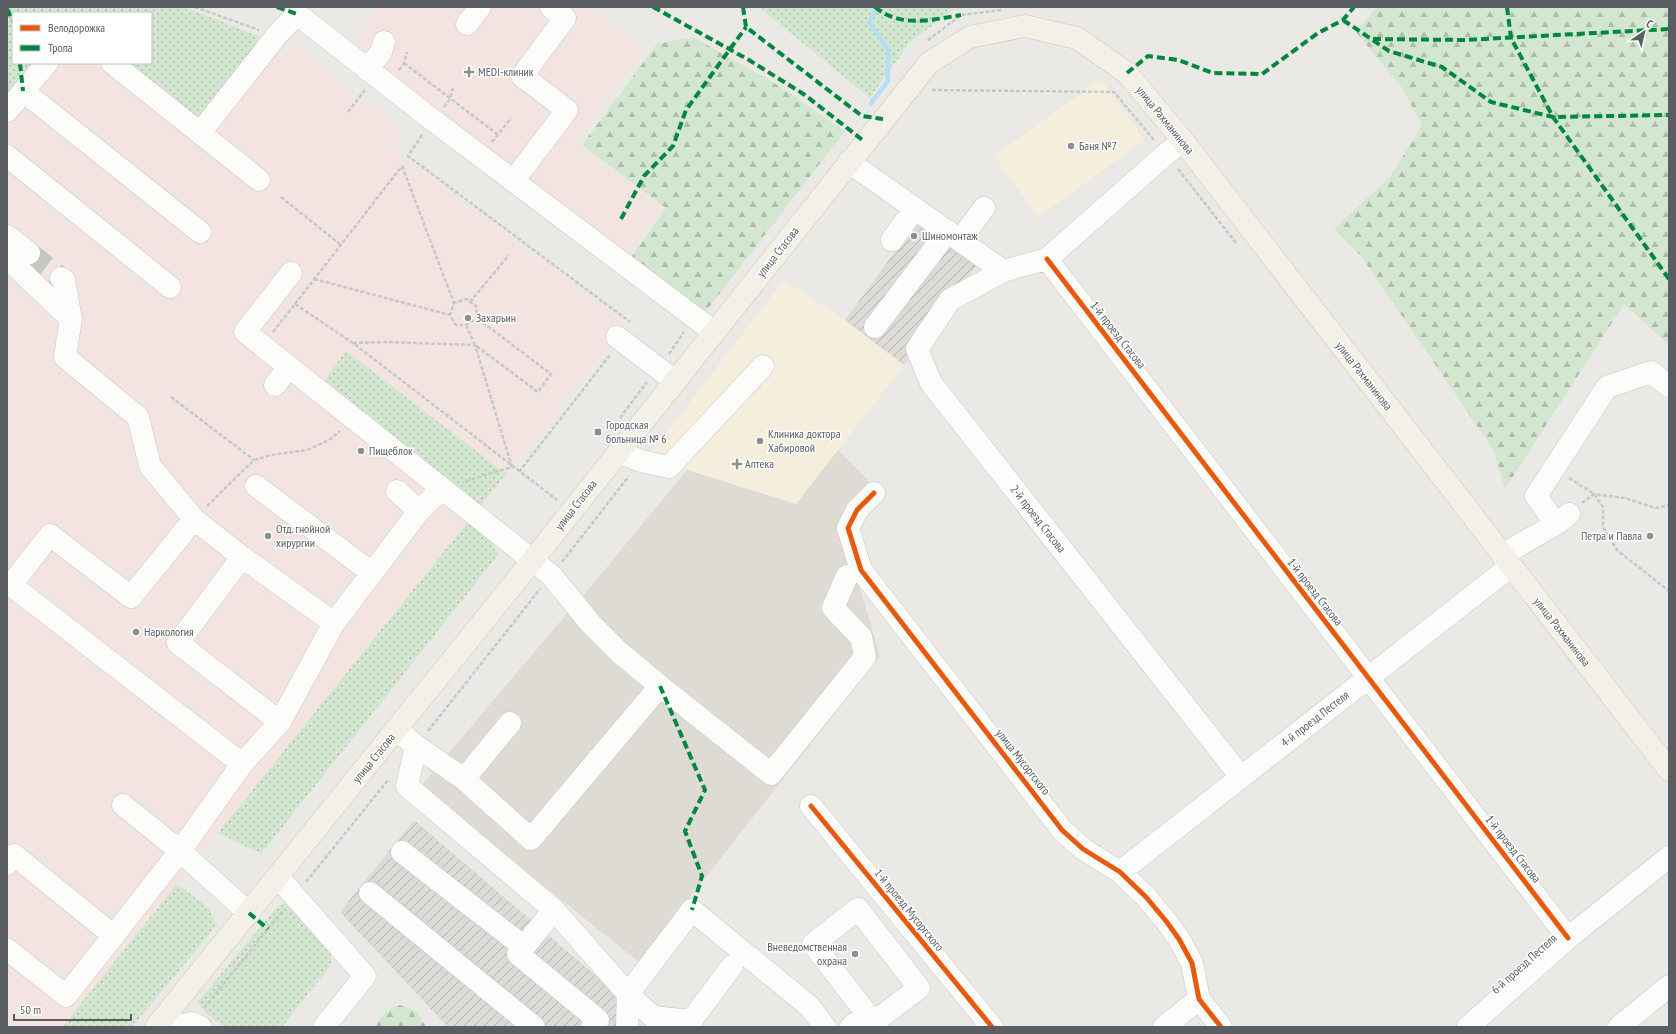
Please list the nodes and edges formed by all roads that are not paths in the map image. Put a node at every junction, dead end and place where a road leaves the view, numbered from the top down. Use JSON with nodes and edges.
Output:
{"nodes":[{"id":1,"x":480,"y":7,"type":"edge"},
{"id":2,"x":551,"y":7,"type":"edge"},
{"id":3,"x":467,"y":24,"type":"dead end"},
{"id":4,"x":1024,"y":26,"type":"joint"},
{"id":5,"x":384,"y":42,"type":"dead end"},
{"id":6,"x":46,"y":64,"type":"edge"},
{"id":7,"x":113,"y":64,"type":"edge"},
{"id":8,"x":368,"y":70,"type":"junction"},
{"id":9,"x":23,"y":91,"type":"junction"},
{"id":10,"x":7,"y":111,"type":"edge"},
{"id":11,"x":200,"y":134,"type":"junction"},
{"id":12,"x":1183,"y":141,"type":"junction"},
{"id":13,"x":7,"y":156,"type":"edge"},
{"id":14,"x":849,"y":162,"type":"junction"},
{"id":15,"x":259,"y":180,"type":"dead end"},
{"id":16,"x":513,"y":181,"type":"junction"},
{"id":17,"x":915,"y":208,"type":"junction"},
{"id":18,"x":984,"y":208,"type":"dead end"},
{"id":19,"x":200,"y":232,"type":"dead end"},
{"id":20,"x":954,"y":235,"type":"junction"},
{"id":21,"x":7,"y":236,"type":"edge"},
{"id":22,"x":892,"y":240,"type":"dead end"},
{"id":23,"x":29,"y":253,"type":"tunnel mouth"},
{"id":24,"x":7,"y":258,"type":"edge"},
{"id":25,"x":1047,"y":259,"type":"junction"},
{"id":26,"x":1003,"y":271,"type":"junction"},
{"id":27,"x":291,"y":273,"type":"dead end"},
{"id":28,"x":61,"y":278,"type":"tunnel mouth"},
{"id":29,"x":170,"y":287,"type":"dead end"},
{"id":30,"x":71,"y":319,"type":"junction"},
{"id":31,"x":875,"y":327,"type":"dead end"},
{"id":32,"x":714,"y":332,"type":"junction"},
{"id":33,"x":619,"y":339,"type":"road end"},
{"id":34,"x":764,"y":366,"type":"dead end"},
{"id":35,"x":289,"y":368,"type":"junction"},
{"id":36,"x":675,"y":382,"type":"junction"},
{"id":37,"x":275,"y":385,"type":"dead end"},
{"id":38,"x":1669,"y":386,"type":"edge"},
{"id":39,"x":618,"y":452,"type":"junction"},
{"id":40,"x":256,"y":486,"type":"dead end"},
{"id":41,"x":442,"y":489,"type":"junction"},
{"id":42,"x":397,"y":491,"type":"dead end"},
{"id":43,"x":874,"y":493,"type":"dead end"},
{"id":44,"x":420,"y":511,"type":"junction"},
{"id":45,"x":194,"y":519,"type":"junction"},
{"id":46,"x":242,"y":557,"type":"junction"},
{"id":47,"x":1506,"y":560,"type":"junction"},
{"id":48,"x":532,"y":561,"type":"junction"},
{"id":49,"x":372,"y":573,"type":"junction"},
{"id":50,"x":847,"y":576,"type":"dead end"},
{"id":51,"x":334,"y":623,"type":"junction"},
{"id":52,"x":1368,"y":678,"type":"junction"},
{"id":53,"x":660,"y":686,"type":"junction"},
{"id":54,"x":280,"y":722,"type":"junction"},
{"id":55,"x":510,"y":723,"type":"dead end"},
{"id":56,"x":397,"y":730,"type":"junction"},
{"id":57,"x":416,"y":746,"type":"junction"},
{"id":58,"x":242,"y":764,"type":"junction"},
{"id":59,"x":1669,"y":770,"type":"edge"},
{"id":60,"x":1241,"y":777,"type":"junction"},
{"id":61,"x":464,"y":779,"type":"junction"},
{"id":62,"x":123,"y":805,"type":"dead end"},
{"id":63,"x":811,"y":806,"type":"dead end"},
{"id":64,"x":180,"y":851,"type":"junction"},
{"id":65,"x":402,"y":852,"type":"dead end"},
{"id":66,"x":1669,"y":857,"type":"edge"},
{"id":67,"x":7,"y":864,"type":"edge"},
{"id":68,"x":1120,"y":872,"type":"junction"},
{"id":69,"x":278,"y":877,"type":"junction"},
{"id":70,"x":370,"y":893,"type":"dead end"},
{"id":71,"x":554,"y":910,"type":"junction"},
{"id":72,"x":249,"y":913,"type":"junction"},
{"id":73,"x":114,"y":936,"type":"junction"},
{"id":74,"x":1568,"y":938,"type":"junction"},
{"id":75,"x":524,"y":947,"type":"junction"},
{"id":76,"x":7,"y":949,"type":"edge"},
{"id":77,"x":732,"y":966,"type":"dead end"},
{"id":78,"x":1669,"y":986,"type":"edge"},
{"id":79,"x":628,"y":994,"type":"junction"},
{"id":80,"x":1199,"y":999,"type":"junction"},
{"id":81,"x":859,"y":1021,"type":"edge"},
{"id":82,"x":156,"y":1027,"type":"edge"},
{"id":83,"x":175,"y":1027,"type":"edge"},
{"id":84,"x":201,"y":1027,"type":"edge"},
{"id":85,"x":324,"y":1027,"type":"edge"},
{"id":86,"x":534,"y":1027,"type":"edge"},
{"id":87,"x":592,"y":1027,"type":"edge"},
{"id":88,"x":627,"y":1027,"type":"edge"},
{"id":89,"x":825,"y":1027,"type":"edge"},
{"id":90,"x":992,"y":1027,"type":"edge"},
{"id":91,"x":1164,"y":1027,"type":"edge"},
{"id":92,"x":1221,"y":1027,"type":"edge"},
{"id":93,"x":1468,"y":1027,"type":"edge"},
{"id":94,"x":1618,"y":1027,"type":"edge"}],
"edges":[{"from":1,"to":3,"type":"street"},
{"from":2,"to":16,"type":"street"},
{"from":4,"to":12,"type":"main road","name":"улица Рахманинова"},
{"from":4,"to":14,"type":"main road","name":"улица Стасова"},
{"from":5,"to":8,"type":"street"},
{"from":6,"to":9,"type":"street"},
{"from":7,"to":11,"type":"street"},
{"from":8,"to":11,"type":"street"},
{"from":8,"to":16,"type":"street"},
{"from":9,"to":10,"type":"street"},
{"from":9,"to":19,"type":"street"},
{"from":11,"to":15,"type":"street"},
{"from":12,"to":25,"type":"street"},
{"from":12,"to":47,"type":"main road","name":"улица Рахманинова"},
{"from":13,"to":29,"type":"street"},
{"from":14,"to":17,"type":"street"},
{"from":14,"to":32,"type":"main road","name":"улица Стасова"},
{"from":16,"to":32,"type":"street"},
{"from":17,"to":20,"type":"street"},
{"from":17,"to":22,"type":"street"},
{"from":18,"to":20,"type":"street"},
{"from":20,"to":26,"type":"street"},
{"from":20,"to":31,"type":"street"},
{"from":21,"to":23,"type":"street"},
{"from":24,"to":30,"type":"street"},
{"from":25,"to":26,"type":"street"},
{"from":25,"to":52,"type":"street","name":"1-й проезд Стасова"},
{"from":26,"to":60,"type":"street","name":"2-й проезд Стасова"},
{"from":27,"to":35,"type":"street"},
{"from":28,"to":30,"type":"street"},
{"from":30,"to":45,"type":"street"},
{"from":32,"to":36,"type":"main road","name":"улица Стасова"},
{"from":33,"to":36,"type":"street"},
{"from":34,"to":39,"type":"street"},
{"from":35,"to":37,"type":"street"},
{"from":35,"to":41,"type":"street"},
{"from":36,"to":39,"type":"main road","name":"улица Стасова"},
{"from":38,"to":47,"type":"street","name":"4-й проезд Пестеля"},
{"from":39,"to":48,"type":"main road","name":"улица Стасова"},
{"from":40,"to":49,"type":"street"},
{"from":41,"to":44,"type":"street"},
{"from":41,"to":48,"type":"street"},
{"from":42,"to":44,"type":"street"},
{"from":43,"to":68,"type":"street","name":"улица Мусоргского"},
{"from":44,"to":49,"type":"street"},
{"from":45,"to":46,"type":"street"},
{"from":45,"to":58,"type":"street"},
{"from":46,"to":51,"type":"street"},
{"from":46,"to":54,"type":"street"},
{"from":47,"to":52,"type":"street","name":"4-й проезд Пестеля"},
{"from":47,"to":59,"type":"main road","name":"улица Рахманинова"},
{"from":48,"to":53,"type":"street"},
{"from":48,"to":56,"type":"main road","name":"улица Стасова"},
{"from":49,"to":51,"type":"street"},
{"from":50,"to":53,"type":"street"},
{"from":51,"to":54,"type":"street"},
{"from":52,"to":60,"type":"street","name":"4-й проезд Пестеля"},
{"from":52,"to":74,"type":"street","name":"1-й проезд Стасова"},
{"from":53,"to":61,"type":"street"},
{"from":54,"to":58,"type":"street"},
{"from":55,"to":61,"type":"street"},
{"from":56,"to":57,"type":"street"},
{"from":56,"to":69,"type":"main road","name":"улица Стасова"},
{"from":57,"to":61,"type":"street"},
{"from":57,"to":71,"type":"street"},
{"from":58,"to":64,"type":"street"},
{"from":60,"to":68,"type":"street","name":"4-й проезд Пестеля"},
{"from":62,"to":64,"type":"street"},
{"from":63,"to":90,"type":"street","name":"1-й проезд Мусоргского"},
{"from":64,"to":72,"type":"street"},
{"from":64,"to":73,"type":"street"},
{"from":65,"to":75,"type":"street"},
{"from":66,"to":74,"type":"street","name":"6-й проезд Пестеля"},
{"from":67,"to":73,"type":"street"},
{"from":68,"to":80,"type":"street","name":"улица Мусоргского"},
{"from":69,"to":72,"type":"main road","name":"улица Стасова"},
{"from":69,"to":85,"type":"street"},
{"from":70,"to":86,"type":"street"},
{"from":71,"to":75,"type":"street"},
{"from":71,"to":79,"type":"street"},
{"from":72,"to":82,"type":"main road","name":"улица Стасова"},
{"from":73,"to":76,"type":"street"},
{"from":74,"to":93,"type":"street","name":"6-й проезд Пестеля"},
{"from":75,"to":87,"type":"street"},
{"from":77,"to":79,"type":"street"},
{"from":78,"to":94,"type":"street"},
{"from":79,"to":88,"type":"street"},
{"from":79,"to":89,"type":"street"},
{"from":80,"to":91,"type":"street"},
{"from":80,"to":92,"type":"street","name":"улица Мусоргского"},
{"from":81,"to":81,"type":"street"},
{"from":83,"to":84,"type":"street"}]}
